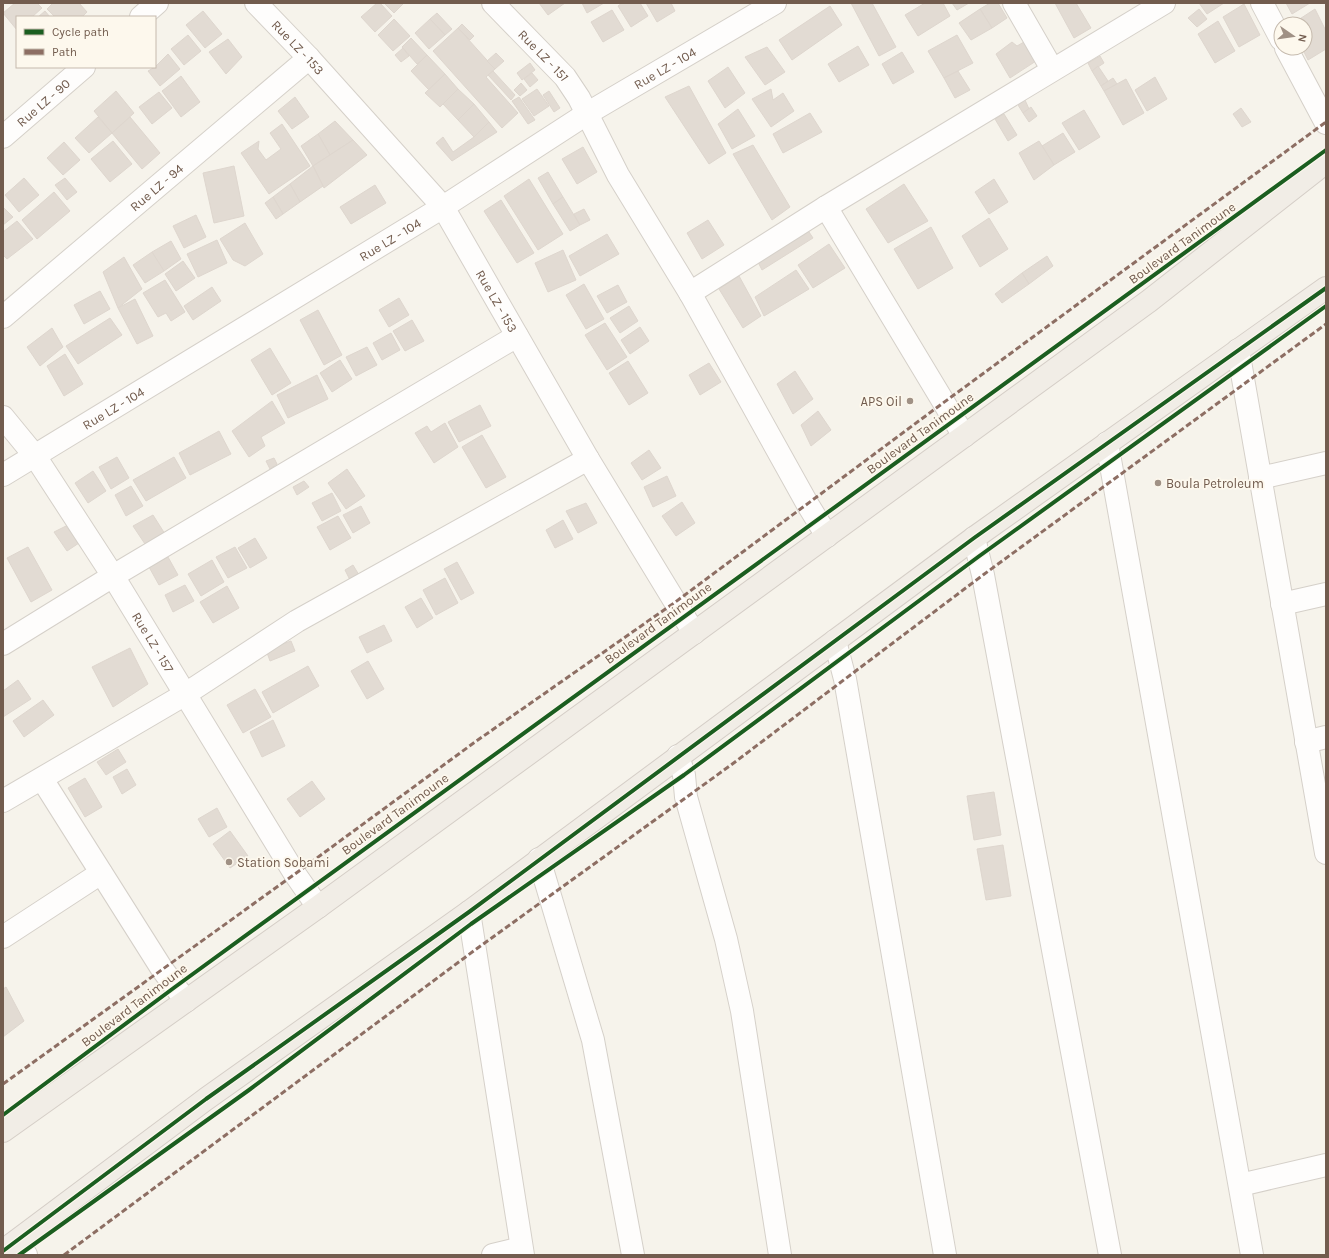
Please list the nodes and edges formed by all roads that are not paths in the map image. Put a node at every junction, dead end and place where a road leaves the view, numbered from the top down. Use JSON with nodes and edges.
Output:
{"nodes":[{"id":1,"x":157,"y":3,"type":"edge"},
{"id":2,"x":256,"y":3,"type":"edge"},
{"id":3,"x":493,"y":3,"type":"edge"},
{"id":4,"x":775,"y":3,"type":"edge"},
{"id":5,"x":1014,"y":3,"type":"edge"},
{"id":6,"x":1164,"y":3,"type":"edge"},
{"id":7,"x":1262,"y":3,"type":"edge"},
{"id":8,"x":142,"y":16,"type":"edge"},
{"id":9,"x":1273,"y":24,"type":"edge"},
{"id":10,"x":1290,"y":56,"type":"edge"},
{"id":11,"x":309,"y":58,"type":"junction"},
{"id":12,"x":83,"y":68,"type":"edge"},
{"id":13,"x":1052,"y":69,"type":"junction"},
{"id":14,"x":588,"y":112,"type":"junction"},
{"id":15,"x":1326,"y":123,"type":"edge"},
{"id":16,"x":3,"y":137,"type":"edge"},
{"id":17,"x":1326,"y":162,"type":"edge"},
{"id":18,"x":443,"y":207,"type":"junction"},
{"id":19,"x":826,"y":207,"type":"junction"},
{"id":20,"x":1326,"y":288,"type":"edge"},
{"id":21,"x":690,"y":293,"type":"junction"},
{"id":22,"x":3,"y":316,"type":"edge"},
{"id":23,"x":517,"y":336,"type":"junction"},
{"id":24,"x":1238,"y":350,"type":"junction"},
{"id":25,"x":3,"y":417,"type":"edge"},
{"id":26,"x":964,"y":436,"type":"junction"},
{"id":27,"x":1107,"y":443,"type":"junction"},
{"id":28,"x":35,"y":456,"type":"junction"},
{"id":29,"x":588,"y":459,"type":"junction"},
{"id":30,"x":1326,"y":462,"type":"edge"},
{"id":31,"x":3,"y":475,"type":"edge"},
{"id":32,"x":1260,"y":478,"type":"junction"},
{"id":33,"x":827,"y":536,"type":"junction"},
{"id":34,"x":974,"y":538,"type":"junction"},
{"id":35,"x":113,"y":576,"type":"junction"},
{"id":36,"x":1326,"y":594,"type":"edge"},
{"id":37,"x":1282,"y":604,"type":"junction"},
{"id":38,"x":694,"y":633,"type":"junction"},
{"id":39,"x":835,"y":641,"type":"junction"},
{"id":40,"x":3,"y":644,"type":"edge"},
{"id":41,"x":184,"y":694,"type":"junction"},
{"id":42,"x":1316,"y":739,"type":"edge"},
{"id":43,"x":678,"y":756,"type":"junction"},
{"id":44,"x":42,"y":779,"type":"junction"},
{"id":45,"x":3,"y":801,"type":"edge"},
{"id":46,"x":1326,"y":853,"type":"edge"},
{"id":47,"x":539,"y":859,"type":"junction"},
{"id":48,"x":101,"y":873,"type":"junction"},
{"id":49,"x":318,"y":908,"type":"junction"},
{"id":50,"x":469,"y":912,"type":"junction"},
{"id":51,"x":3,"y":937,"type":"edge"},
{"id":52,"x":186,"y":1001,"type":"junction"},
{"id":53,"x":3,"y":1131,"type":"edge"},
{"id":54,"x":1326,"y":1165,"type":"edge"},
{"id":55,"x":1240,"y":1185,"type":"junction"},
{"id":56,"x":16,"y":1250,"type":"edge"},
{"id":57,"x":522,"y":1251,"type":"edge"},
{"id":58,"x":493,"y":1255,"type":"edge"},
{"id":59,"x":633,"y":1255,"type":"edge"},
{"id":60,"x":780,"y":1255,"type":"edge"},
{"id":61,"x":945,"y":1255,"type":"edge"},
{"id":62,"x":1110,"y":1255,"type":"edge"},
{"id":63,"x":1252,"y":1255,"type":"edge"}],
"edges":[{"from":1,"to":8,"type":"street"},
{"from":2,"to":11,"type":"street","name":"Rue LZ - 153"},
{"from":3,"to":14,"type":"street","name":"Rue LZ - 151"},
{"from":4,"to":14,"type":"street","name":"Rue LZ - 104"},
{"from":5,"to":13,"type":"street"},
{"from":6,"to":13,"type":"street"},
{"from":7,"to":9,"type":"street"},
{"from":10,"to":15,"type":"street"},
{"from":11,"to":18,"type":"street","name":"Rue LZ - 153"},
{"from":11,"to":22,"type":"street","name":"Rue LZ - 94"},
{"from":12,"to":16,"type":"street","name":"Rue LZ - 90"},
{"from":13,"to":19,"type":"street"},
{"from":14,"to":18,"type":"street","name":"Rue LZ - 104"},
{"from":14,"to":21,"type":"street","name":"Rue LZ - 151"},
{"from":17,"to":26,"type":"main road","name":"Boulevard Tanimoune"},
{"from":18,"to":23,"type":"street","name":"Rue LZ - 153"},
{"from":18,"to":28,"type":"street","name":"Rue LZ - 104"},
{"from":19,"to":21,"type":"street"},
{"from":19,"to":26,"type":"street"},
{"from":20,"to":24,"type":"main road"},
{"from":21,"to":33,"type":"street","name":"Rue LZ - 151"},
{"from":23,"to":29,"type":"street","name":"Rue LZ - 153"},
{"from":23,"to":35,"type":"street"},
{"from":24,"to":27,"type":"main road"},
{"from":24,"to":32,"type":"street"},
{"from":25,"to":28,"type":"street","name":"Rue LZ - 157"},
{"from":26,"to":33,"type":"main road","name":"Boulevard Tanimoune"},
{"from":27,"to":34,"type":"main road"},
{"from":27,"to":55,"type":"street"},
{"from":28,"to":31,"type":"street","name":"Rue LZ - 104"},
{"from":28,"to":35,"type":"street","name":"Rue LZ - 157"},
{"from":29,"to":38,"type":"street","name":"Rue LZ - 153"},
{"from":29,"to":41,"type":"street"},
{"from":30,"to":32,"type":"street"},
{"from":32,"to":37,"type":"street"},
{"from":33,"to":38,"type":"main road","name":"Boulevard Tanimoune"},
{"from":34,"to":39,"type":"main road"},
{"from":34,"to":62,"type":"street"},
{"from":35,"to":40,"type":"street"},
{"from":35,"to":41,"type":"street","name":"Rue LZ - 157"},
{"from":36,"to":37,"type":"street"},
{"from":37,"to":42,"type":"street"},
{"from":38,"to":49,"type":"main road","name":"Boulevard Tanimoune"},
{"from":39,"to":43,"type":"main road"},
{"from":39,"to":61,"type":"street"},
{"from":41,"to":44,"type":"street"},
{"from":41,"to":49,"type":"street","name":"Rue LZ - 157"},
{"from":42,"to":46,"type":"street"},
{"from":43,"to":47,"type":"main road"},
{"from":43,"to":60,"type":"street"},
{"from":44,"to":45,"type":"street"},
{"from":44,"to":48,"type":"street"},
{"from":47,"to":50,"type":"main road"},
{"from":47,"to":59,"type":"street"},
{"from":48,"to":51,"type":"street"},
{"from":48,"to":52,"type":"street"},
{"from":49,"to":52,"type":"main road","name":"Boulevard Tanimoune"},
{"from":50,"to":56,"type":"main road"},
{"from":50,"to":57,"type":"street"},
{"from":52,"to":53,"type":"main road","name":"Boulevard Tanimoune"},
{"from":54,"to":55,"type":"street"},
{"from":55,"to":63,"type":"street"},
{"from":57,"to":58,"type":"street"}]}
